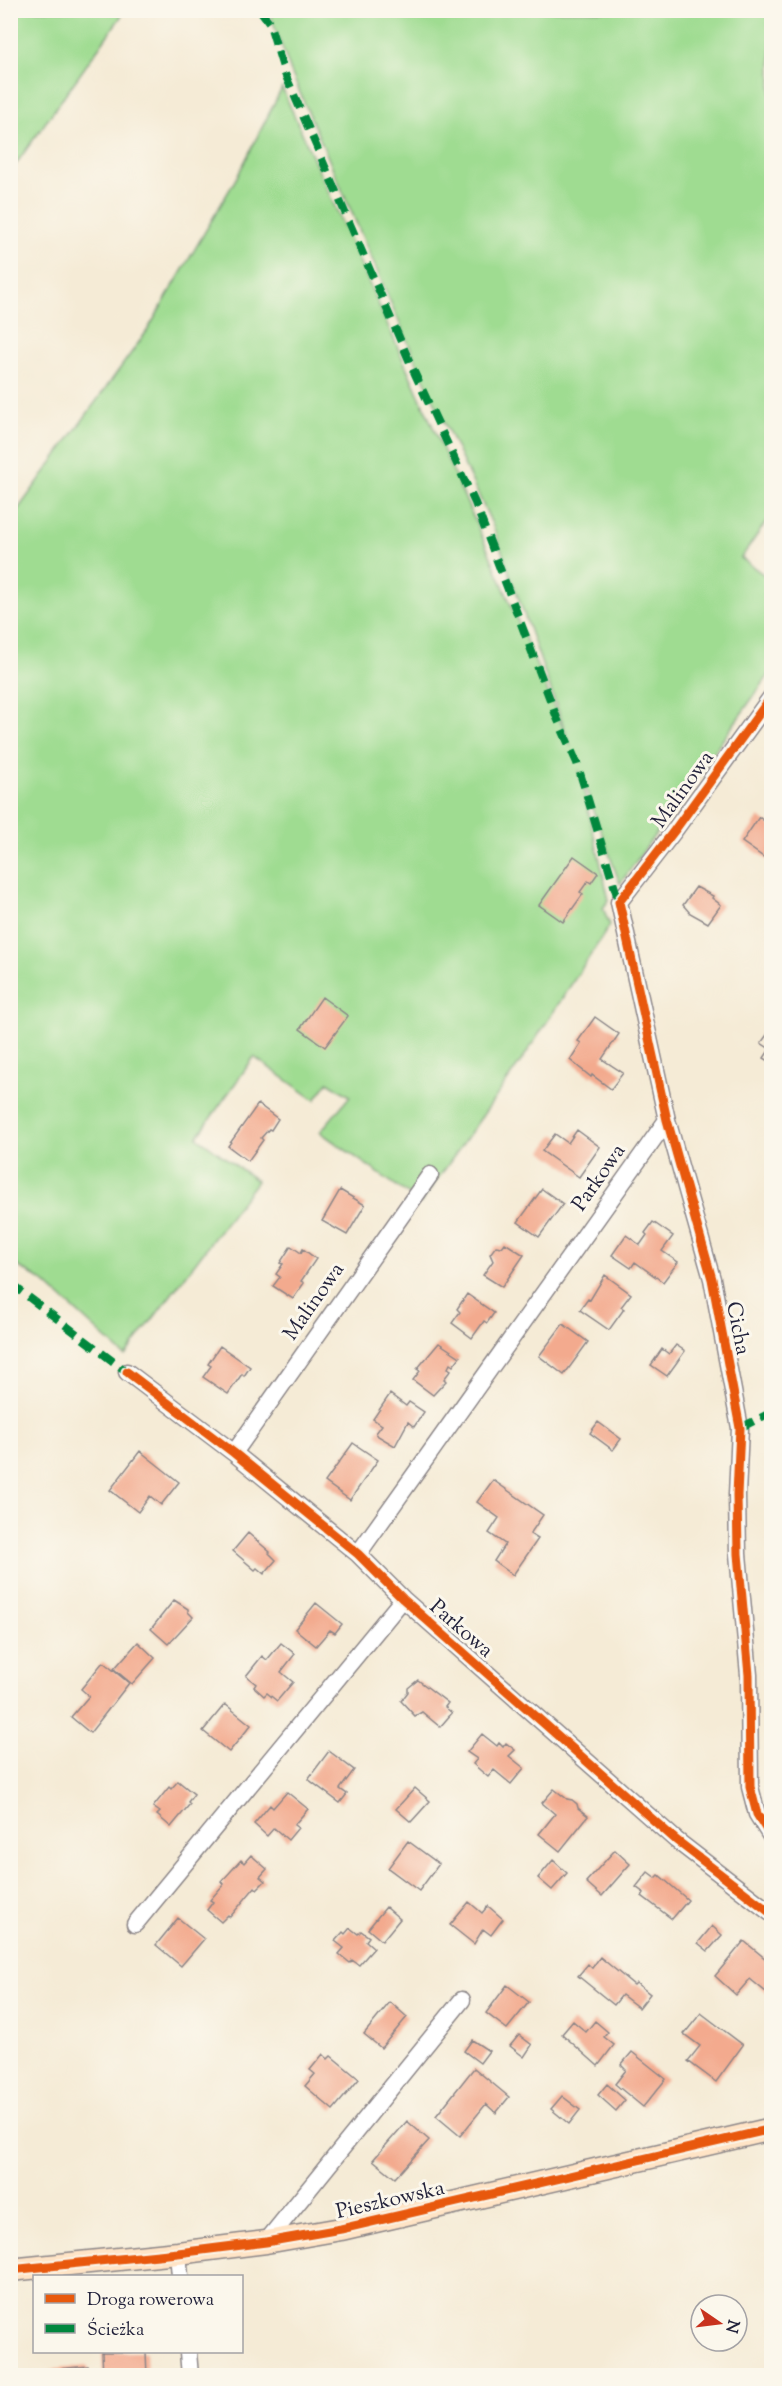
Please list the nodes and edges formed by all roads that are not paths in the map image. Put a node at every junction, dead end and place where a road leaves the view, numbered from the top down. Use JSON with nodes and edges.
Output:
{"nodes":[{"id":1,"x":771,"y":696,"type":"edge"},
{"id":2,"x":619,"y":902,"type":"joint"},
{"id":3,"x":667,"y":1120,"type":"junction"},
{"id":4,"x":430,"y":1175,"type":"dead end"},
{"id":5,"x":127,"y":1372,"type":"dead end"},
{"id":6,"x":234,"y":1453,"type":"junction"},
{"id":7,"x":358,"y":1554,"type":"junction"},
{"id":8,"x":402,"y":1599,"type":"junction"},
{"id":9,"x":771,"y":1838,"type":"edge"},
{"id":10,"x":771,"y":1914,"type":"edge"},
{"id":11,"x":135,"y":1924,"type":"dead end"},
{"id":12,"x":462,"y":2000,"type":"dead end"},
{"id":13,"x":771,"y":2129,"type":"edge"},
{"id":14,"x":266,"y":2242,"type":"junction"},
{"id":15,"x":178,"y":2253,"type":"junction"},
{"id":16,"x":10,"y":2270,"type":"edge"},
{"id":17,"x":180,"y":2275,"type":"edge"},
{"id":18,"x":188,"y":2353,"type":"edge"},
{"id":19,"x":190,"y":2376,"type":"edge"}],
"edges":[{"from":1,"to":2,"type":"street","name":"Malinowa"},
{"from":2,"to":3,"type":"street","name":"Cicha"},
{"from":3,"to":7,"type":"street","name":"Parkowa"},
{"from":3,"to":9,"type":"street","name":"Cicha"},
{"from":4,"to":6,"type":"street","name":"Malinowa"},
{"from":5,"to":6,"type":"street","name":"Parkowa"},
{"from":6,"to":7,"type":"street","name":"Parkowa"},
{"from":7,"to":8,"type":"street","name":"Parkowa"},
{"from":8,"to":10,"type":"street","name":"Parkowa"},
{"from":8,"to":11,"type":"street","name":"Parkowa"},
{"from":12,"to":14,"type":"street","name":"Pieszkowska"},
{"from":13,"to":14,"type":"street","name":"Pieszkowska"},
{"from":14,"to":15,"type":"street","name":"Pieszkowska"},
{"from":15,"to":16,"type":"street","name":"Pieszkowska"},
{"from":15,"to":17,"type":"street"},
{"from":18,"to":19,"type":"street"}]}
